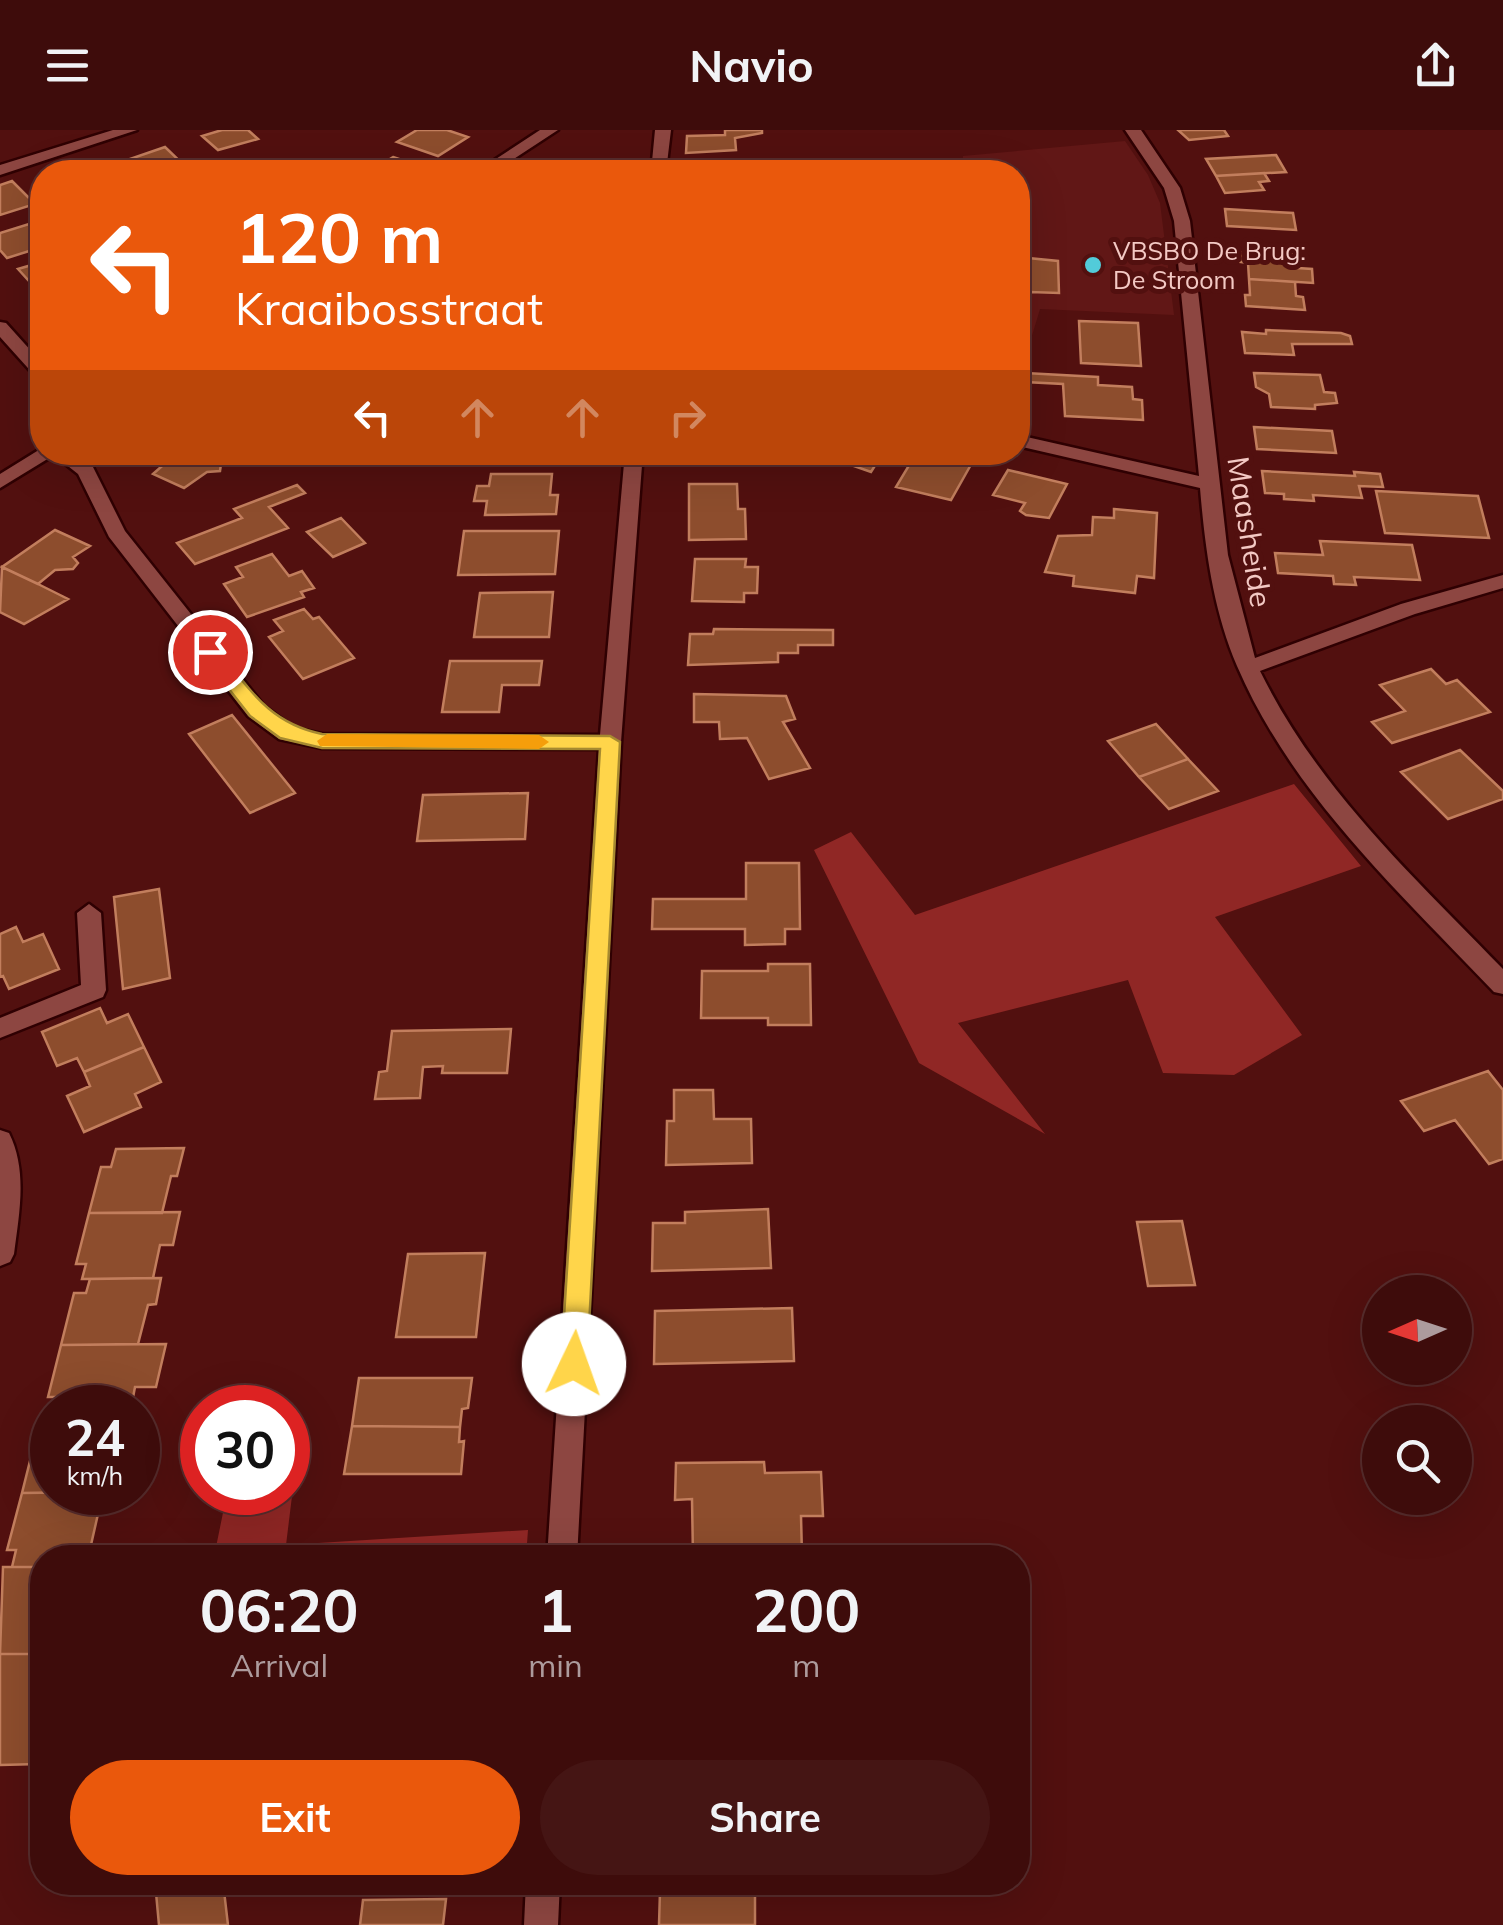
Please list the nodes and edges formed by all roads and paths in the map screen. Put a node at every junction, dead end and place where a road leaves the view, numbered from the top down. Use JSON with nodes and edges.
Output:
{"nodes":[{"id":1,"x":129,"y":130,"type":"edge"},
{"id":2,"x":550,"y":130,"type":"edge"},
{"id":3,"x":663,"y":130,"type":"edge"},
{"id":4,"x":1133,"y":130,"type":"edge"},
{"id":5,"x":32,"y":160,"type":"edge"},
{"id":6,"x":503,"y":160,"type":"edge"},
{"id":7,"x":660,"y":160,"type":"edge"},
{"id":8,"x":30,"y":161,"type":"edge"},
{"id":9,"x":0,"y":170,"type":"edge"},
{"id":10,"x":0,"y":327,"type":"edge"},
{"id":11,"x":30,"y":359,"type":"edge"},
{"id":12,"x":1030,"y":444,"type":"edge"},
{"id":13,"x":30,"y":462,"type":"edge"},
{"id":14,"x":78,"y":465,"type":"edge"},
{"id":15,"x":633,"y":465,"type":"edge"},
{"id":16,"x":0,"y":482,"type":"edge"},
{"id":17,"x":1209,"y":484,"type":"junction"},
{"id":18,"x":1503,"y":580,"type":"edge"},
{"id":19,"x":1248,"y":668,"type":"junction"},
{"id":20,"x":610,"y":742,"type":"junction"},
{"id":21,"x":89,"y":913,"type":"dead end"},
{"id":22,"x":1503,"y":984,"type":"edge"},
{"id":23,"x":0,"y":1028,"type":"edge"},
{"id":24,"x":0,"y":1141,"type":"edge"},
{"id":25,"x":0,"y":1254,"type":"edge"},
{"id":26,"x":563,"y":1545,"type":"edge"},
{"id":27,"x":543,"y":1895,"type":"edge"},
{"id":28,"x":541,"y":1925,"type":"edge"}],
"edges":[{"from":1,"to":5,"type":"street"},
{"from":2,"to":6,"type":"street"},
{"from":3,"to":7,"type":"street"},
{"from":4,"to":17,"type":"street","name":"Maasheide"},
{"from":8,"to":9,"type":"street"},
{"from":10,"to":11,"type":"street"},
{"from":12,"to":17,"type":"street"},
{"from":13,"to":16,"type":"street"},
{"from":14,"to":20,"type":"street"},
{"from":15,"to":20,"type":"street"},
{"from":17,"to":19,"type":"street","name":"Maasheide"},
{"from":18,"to":19,"type":"street"},
{"from":19,"to":22,"type":"street","name":"Maasheide"},
{"from":20,"to":26,"type":"street"},
{"from":21,"to":23,"type":"street"},
{"from":24,"to":25,"type":"street"},
{"from":27,"to":28,"type":"street"}]}
